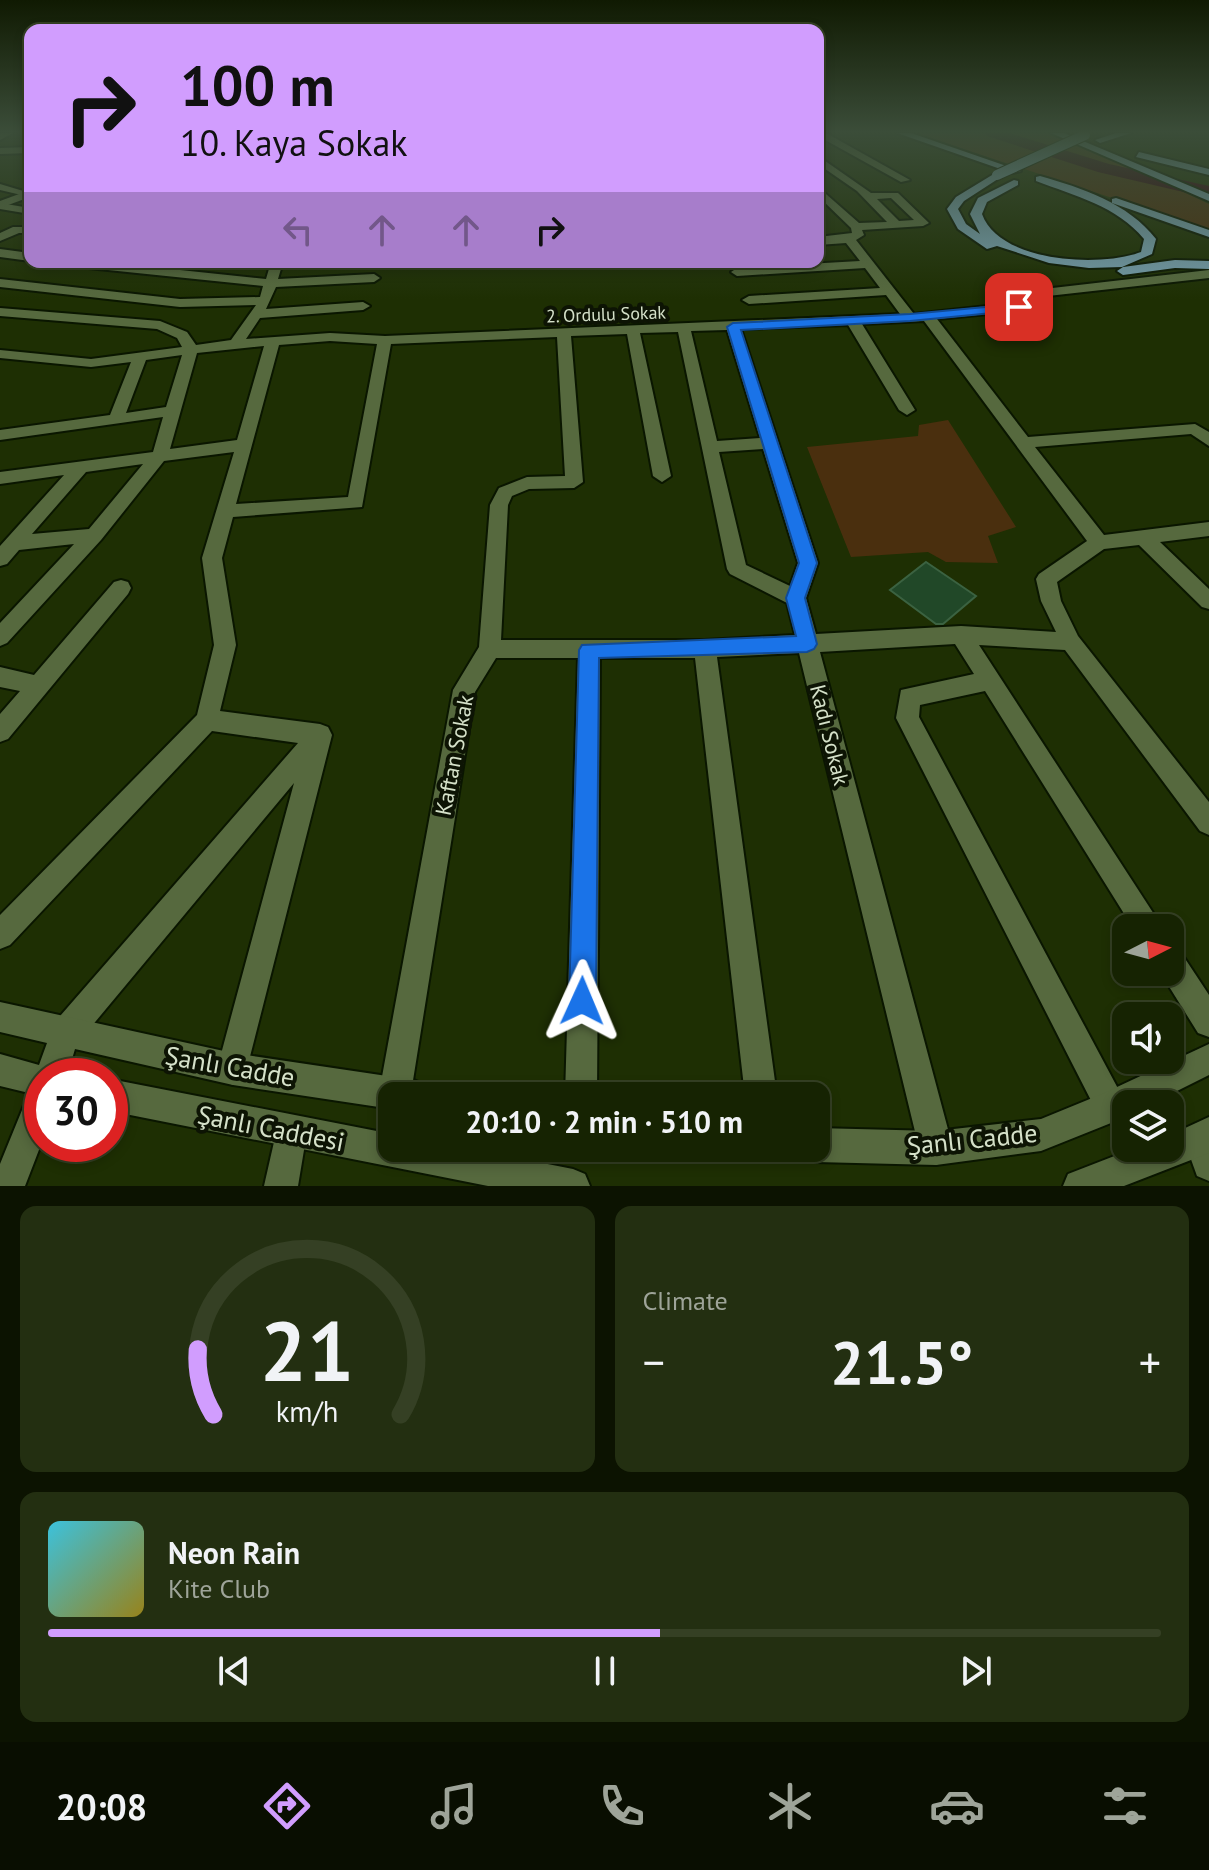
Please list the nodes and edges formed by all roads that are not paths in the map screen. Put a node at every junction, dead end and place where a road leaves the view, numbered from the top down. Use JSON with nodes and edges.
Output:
{"nodes":[{"id":1,"x":858,"y":188,"type":"edge"},
{"id":2,"x":976,"y":188,"type":"edge"},
{"id":3,"x":1004,"y":188,"type":"edge"},
{"id":4,"x":1070,"y":188,"type":"edge"},
{"id":5,"x":1082,"y":188,"type":"edge"},
{"id":6,"x":1188,"y":188,"type":"edge"},
{"id":7,"x":24,"y":196,"type":"edge"},
{"id":8,"x":824,"y":196,"type":"edge"},
{"id":9,"x":868,"y":196,"type":"junction"},
{"id":10,"x":1209,"y":198,"type":"edge"},
{"id":11,"x":0,"y":206,"type":"edge"},
{"id":12,"x":24,"y":210,"type":"edge"},
{"id":13,"x":896,"y":224,"type":"junction"},
{"id":14,"x":856,"y":227,"type":"junction"},
{"id":15,"x":24,"y":230,"type":"edge"},
{"id":16,"x":1209,"y":234,"type":"edge"},
{"id":17,"x":0,"y":238,"type":"edge"},
{"id":18,"x":849,"y":239,"type":"junction"},
{"id":19,"x":824,"y":240,"type":"edge"},
{"id":20,"x":0,"y":253,"type":"edge"},
{"id":21,"x":24,"y":256,"type":"edge"},
{"id":22,"x":868,"y":264,"type":"junction"},
{"id":23,"x":824,"y":265,"type":"edge"},
{"id":24,"x":1209,"y":265,"type":"edge"},
{"id":25,"x":141,"y":268,"type":"edge"},
{"id":26,"x":159,"y":268,"type":"edge"},
{"id":27,"x":275,"y":268,"type":"edge"},
{"id":28,"x":735,"y":268,"type":"edge"},
{"id":29,"x":1209,"y":274,"type":"edge"},
{"id":30,"x":374,"y":278,"type":"dead end"},
{"id":31,"x":0,"y":283,"type":"edge"},
{"id":32,"x":271,"y":283,"type":"junction"},
{"id":33,"x":889,"y":291,"type":"junction"},
{"id":34,"x":107,"y":295,"type":"junction"},
{"id":35,"x":749,"y":300,"type":"junction"},
{"id":36,"x":265,"y":301,"type":"junction"},
{"id":37,"x":363,"y":306,"type":"dead end"},
{"id":38,"x":0,"y":312,"type":"edge"},
{"id":39,"x":256,"y":314,"type":"junction"},
{"id":40,"x":919,"y":317,"type":"junction"},
{"id":41,"x":853,"y":321,"type":"junction"},
{"id":42,"x":759,"y":325,"type":"junction"},
{"id":43,"x":733,"y":327,"type":"junction"},
{"id":44,"x":684,"y":329,"type":"junction"},
{"id":45,"x":633,"y":331,"type":"junction"},
{"id":46,"x":564,"y":333,"type":"junction"},
{"id":47,"x":385,"y":340,"type":"junction"},
{"id":48,"x":273,"y":341,"type":"junction"},
{"id":49,"x":236,"y":344,"type":"junction"},
{"id":50,"x":191,"y":349,"type":"junction"},
{"id":51,"x":0,"y":354,"type":"edge"},
{"id":52,"x":140,"y":357,"type":"junction"},
{"id":53,"x":907,"y":410,"type":"dead end"},
{"id":54,"x":174,"y":411,"type":"junction"},
{"id":55,"x":116,"y":419,"type":"junction"},
{"id":56,"x":0,"y":435,"type":"edge"},
{"id":57,"x":1209,"y":441,"type":"edge"},
{"id":58,"x":770,"y":443,"type":"junction"},
{"id":59,"x":1023,"y":443,"type":"junction"},
{"id":60,"x":242,"y":445,"type":"junction"},
{"id":61,"x":710,"y":447,"type":"junction"},
{"id":62,"x":160,"y":455,"type":"junction"},
{"id":63,"x":82,"y":466,"type":"junction"},
{"id":64,"x":662,"y":476,"type":"dead end"},
{"id":65,"x":7,"y":477,"type":"edge"},
{"id":66,"x":0,"y":490,"type":"edge"},
{"id":67,"x":224,"y":511,"type":"junction"},
{"id":68,"x":1209,"y":529,"type":"edge"},
{"id":69,"x":94,"y":535,"type":"junction"},
{"id":70,"x":1143,"y":537,"type":"junction"},
{"id":71,"x":16,"y":543,"type":"junction"},
{"id":72,"x":1099,"y":543,"type":"junction"},
{"id":73,"x":0,"y":559,"type":"edge"},
{"id":74,"x":121,"y":588,"type":"dead end"},
{"id":75,"x":1205,"y":594,"type":"edge"},
{"id":76,"x":796,"y":598,"type":"junction"},
{"id":77,"x":961,"y":635,"type":"junction"},
{"id":78,"x":0,"y":637,"type":"edge"},
{"id":79,"x":1071,"y":642,"type":"junction"},
{"id":80,"x":807,"y":644,"type":"junction"},
{"id":81,"x":490,"y":649,"type":"junction"},
{"id":82,"x":705,"y":649,"type":"junction"},
{"id":83,"x":589,"y":650,"type":"junction"},
{"id":84,"x":0,"y":677,"type":"edge"},
{"id":85,"x":990,"y":680,"type":"junction"},
{"id":86,"x":39,"y":686,"type":"junction"},
{"id":87,"x":207,"y":720,"type":"junction"},
{"id":88,"x":0,"y":731,"type":"edge"},
{"id":89,"x":320,"y":735,"type":"junction"},
{"id":90,"x":1209,"y":822,"type":"edge"},
{"id":91,"x":1140,"y":914,"type":"edge"},
{"id":92,"x":0,"y":935,"type":"edge"},
{"id":93,"x":1184,"y":983,"type":"edge"},
{"id":94,"x":0,"y":1017,"type":"edge"},
{"id":95,"x":1209,"y":1022,"type":"edge"},
{"id":96,"x":65,"y":1034,"type":"junction"},
{"id":97,"x":57,"y":1058,"type":"edge"},
{"id":98,"x":1209,"y":1059,"type":"edge"},
{"id":99,"x":233,"y":1069,"type":"junction"},
{"id":100,"x":0,"y":1070,"type":"edge"},
{"id":101,"x":24,"y":1076,"type":"edge"},
{"id":102,"x":406,"y":1082,"type":"edge"},
{"id":103,"x":581,"y":1082,"type":"edge"},
{"id":104,"x":759,"y":1082,"type":"edge"},
{"id":105,"x":378,"y":1091,"type":"edge"},
{"id":106,"x":128,"y":1099,"type":"edge"},
{"id":107,"x":1111,"y":1107,"type":"junction"},
{"id":108,"x":291,"y":1132,"type":"junction"},
{"id":109,"x":830,"y":1145,"type":"edge"},
{"id":110,"x":1207,"y":1145,"type":"edge"},
{"id":111,"x":24,"y":1146,"type":"edge"},
{"id":112,"x":936,"y":1148,"type":"junction"},
{"id":113,"x":1085,"y":1185,"type":"edge"},
{"id":114,"x":8,"y":1186,"type":"edge"},
{"id":115,"x":281,"y":1186,"type":"edge"},
{"id":116,"x":573,"y":1186,"type":"edge"}],
"edges":[{"from":1,"to":9,"type":"street"},
{"from":2,"to":24,"type":"main road","bridge":true},
{"from":3,"to":4,"type":"main road"},
{"from":5,"to":16,"type":"main road"},
{"from":6,"to":10,"type":"main road"},
{"from":7,"to":11,"type":"street"},
{"from":8,"to":14,"type":"street"},
{"from":9,"to":13,"type":"street"},
{"from":9,"to":13,"type":"street"},
{"from":11,"to":12,"type":"street"},
{"from":13,"to":14,"type":"street"},
{"from":14,"to":18,"type":"street"},
{"from":15,"to":17,"type":"street"},
{"from":18,"to":19,"type":"street"},
{"from":18,"to":22,"type":"street"},
{"from":20,"to":21,"type":"street"},
{"from":22,"to":23,"type":"street"},
{"from":22,"to":33,"type":"street"},
{"from":25,"to":34,"type":"street"},
{"from":26,"to":32,"type":"street"},
{"from":27,"to":32,"type":"street"},
{"from":28,"to":35,"type":"street"},
{"from":29,"to":40,"type":"street","name":"2. Ordulu Sokak"},
{"from":30,"to":32,"type":"street"},
{"from":31,"to":34,"type":"street"},
{"from":32,"to":36,"type":"street"},
{"from":33,"to":35,"type":"street"},
{"from":33,"to":40,"type":"street"},
{"from":34,"to":36,"type":"street"},
{"from":35,"to":42,"type":"street"},
{"from":36,"to":39,"type":"street"},
{"from":37,"to":39,"type":"street"},
{"from":38,"to":50,"type":"street"},
{"from":39,"to":49,"type":"street"},
{"from":40,"to":41,"type":"street","name":"2. Ordulu Sokak"},
{"from":40,"to":59,"type":"street"},
{"from":41,"to":42,"type":"street","name":"2. Ordulu Sokak"},
{"from":41,"to":53,"type":"street"},
{"from":42,"to":43,"type":"street","name":"2. Ordulu Sokak"},
{"from":43,"to":44,"type":"street","name":"2. Ordulu Sokak"},
{"from":43,"to":58,"type":"street","name":"Kadı Sokak"},
{"from":44,"to":45,"type":"street","name":"2. Ordulu Sokak"},
{"from":44,"to":61,"type":"street"},
{"from":45,"to":46,"type":"street","name":"2. Ordulu Sokak"},
{"from":45,"to":64,"type":"street"},
{"from":46,"to":47,"type":"street","name":"2. Ordulu Sokak"},
{"from":46,"to":81,"type":"street","name":"Kaftan Sokak"},
{"from":47,"to":48,"type":"street","name":"2. Ordulu Sokak"},
{"from":47,"to":67,"type":"street"},
{"from":48,"to":49,"type":"street","name":"2. Ordulu Sokak"},
{"from":48,"to":60,"type":"street"},
{"from":49,"to":50,"type":"street","name":"2. Ordulu Sokak"},
{"from":50,"to":52,"type":"street","name":"2. Ordulu Sokak"},
{"from":50,"to":54,"type":"street"},
{"from":51,"to":52,"type":"street","name":"2. Ordulu Sokak"},
{"from":52,"to":55,"type":"street"},
{"from":54,"to":55,"type":"street"},
{"from":54,"to":62,"type":"street"},
{"from":55,"to":56,"type":"street"},
{"from":57,"to":59,"type":"street"},
{"from":58,"to":61,"type":"street"},
{"from":58,"to":76,"type":"street","name":"Kadı Sokak"},
{"from":59,"to":72,"type":"street"},
{"from":60,"to":62,"type":"street"},
{"from":60,"to":67,"type":"street"},
{"from":61,"to":76,"type":"street"},
{"from":62,"to":63,"type":"street"},
{"from":62,"to":69,"type":"street"},
{"from":63,"to":65,"type":"street"},
{"from":63,"to":71,"type":"street"},
{"from":65,"to":66,"type":"street"},
{"from":67,"to":87,"type":"street"},
{"from":68,"to":70,"type":"street"},
{"from":69,"to":71,"type":"street"},
{"from":69,"to":78,"type":"street"},
{"from":70,"to":72,"type":"street"},
{"from":70,"to":75,"type":"street"},
{"from":71,"to":73,"type":"street"},
{"from":72,"to":79,"type":"street"},
{"from":74,"to":86,"type":"street"},
{"from":76,"to":80,"type":"street","name":"Kadı Sokak"},
{"from":77,"to":79,"type":"street"},
{"from":77,"to":80,"type":"street"},
{"from":77,"to":85,"type":"street"},
{"from":79,"to":90,"type":"street"},
{"from":80,"to":82,"type":"street"},
{"from":80,"to":112,"type":"street","name":"Kadı Sokak"},
{"from":81,"to":83,"type":"street"},
{"from":81,"to":102,"type":"street","name":"Kaftan Sokak"},
{"from":82,"to":83,"type":"street"},
{"from":82,"to":104,"type":"street"},
{"from":83,"to":103,"type":"street"},
{"from":84,"to":86,"type":"street"},
{"from":85,"to":91,"type":"street"},
{"from":85,"to":107,"type":"street"},
{"from":86,"to":88,"type":"street"},
{"from":87,"to":89,"type":"street"},
{"from":87,"to":92,"type":"street"},
{"from":89,"to":96,"type":"street"},
{"from":89,"to":99,"type":"street"},
{"from":93,"to":95,"type":"street"},
{"from":94,"to":96,"type":"street","name":"Şanlı Cadde"},
{"from":96,"to":97,"type":"street"},
{"from":96,"to":99,"type":"street","name":"Şanlı Cadde"},
{"from":98,"to":107,"type":"street","name":"Şanlı Cadde"},
{"from":99,"to":105,"type":"street","name":"Şanlı Cadde"},
{"from":100,"to":101,"type":"street"},
{"from":106,"to":108,"type":"street","name":"Şanlı Caddesi"},
{"from":107,"to":112,"type":"street","name":"Şanlı Cadde"},
{"from":108,"to":115,"type":"street"},
{"from":108,"to":116,"type":"street","name":"Şanlı Caddesi"},
{"from":109,"to":112,"type":"street","name":"Şanlı Cadde"},
{"from":110,"to":113,"type":"street"},
{"from":111,"to":114,"type":"street"}]}
